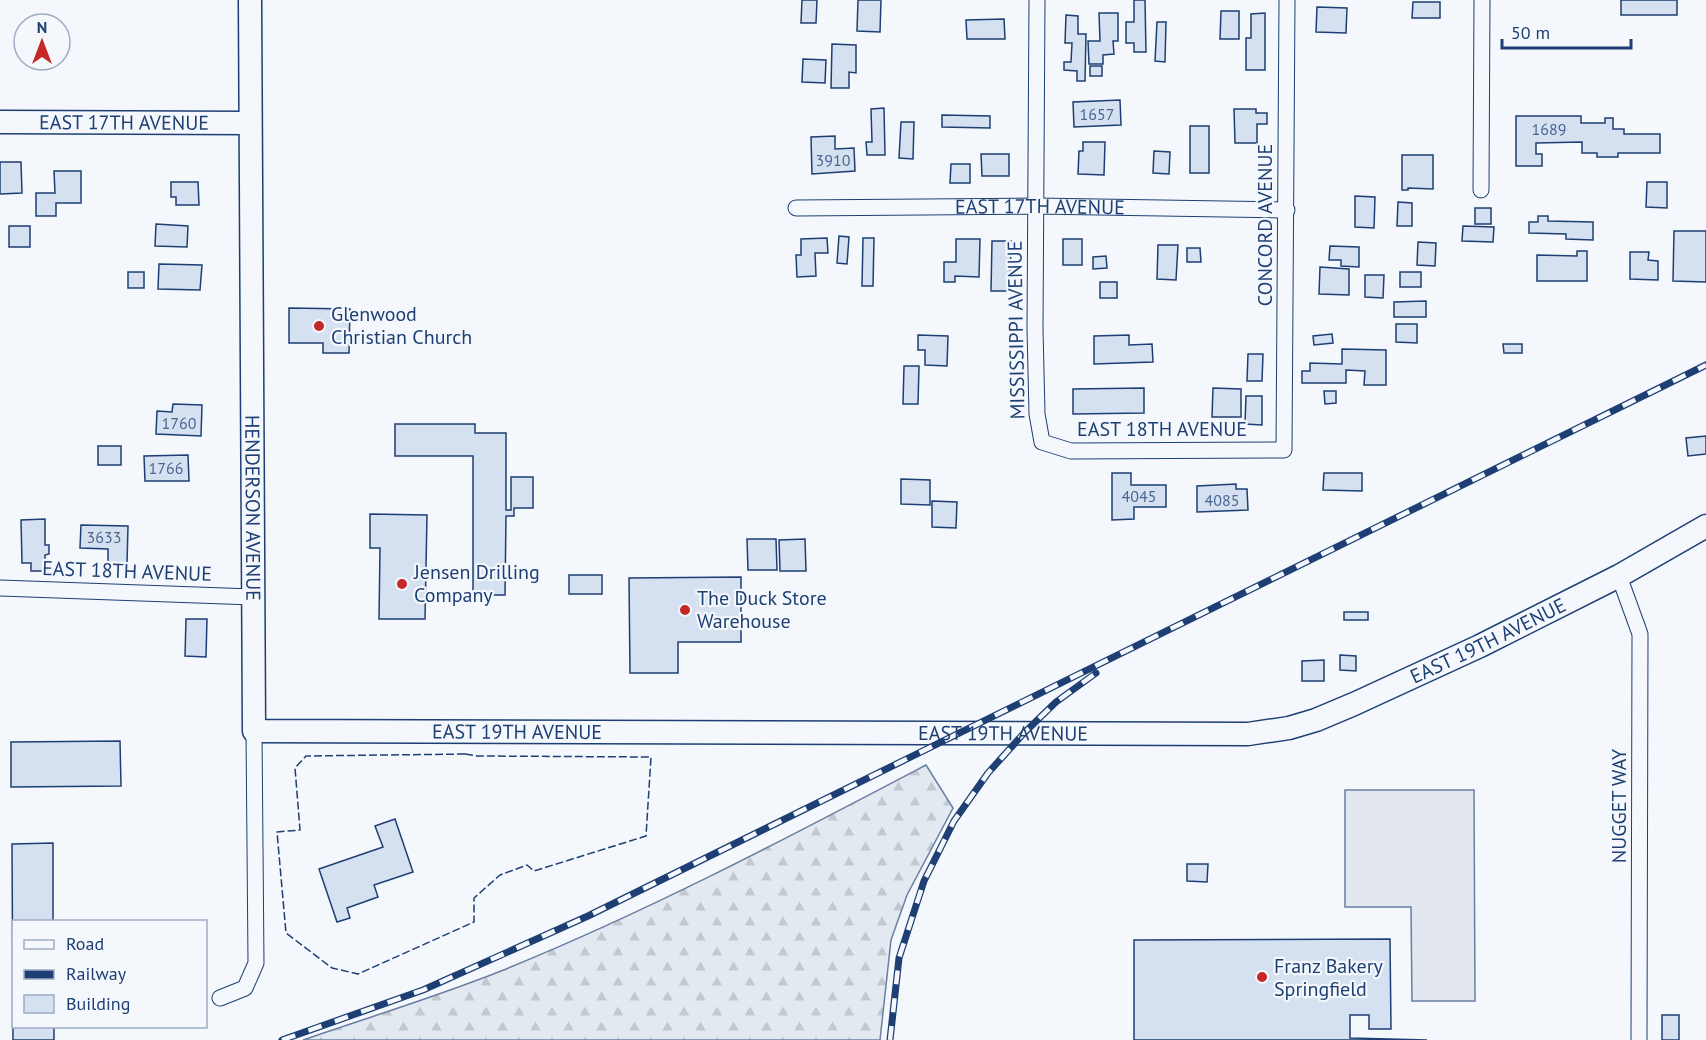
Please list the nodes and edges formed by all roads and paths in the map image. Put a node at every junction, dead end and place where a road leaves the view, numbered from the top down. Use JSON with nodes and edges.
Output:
{"nodes":[{"id":1,"x":250,"y":0,"type":"edge"},
{"id":2,"x":1037,"y":0,"type":"edge"},
{"id":3,"x":1287,"y":0,"type":"edge"},
{"id":4,"x":1482,"y":0,"type":"edge"},
{"id":5,"x":0,"y":123,"type":"edge"},
{"id":6,"x":250,"y":123,"type":"junction"},
{"id":7,"x":1480,"y":190,"type":"dead end"},
{"id":8,"x":1035,"y":206,"type":"junction"},
{"id":9,"x":796,"y":208,"type":"dead end"},
{"id":10,"x":1287,"y":210,"type":"junction"},
{"id":11,"x":1042,"y":442,"type":"joint"},
{"id":12,"x":1284,"y":450,"type":"joint"},
{"id":13,"x":1706,"y":526,"type":"edge"},
{"id":14,"x":1619,"y":576,"type":"junction"},
{"id":15,"x":0,"y":588,"type":"edge"},
{"id":16,"x":253,"y":597,"type":"junction"},
{"id":17,"x":254,"y":730,"type":"junction"},
{"id":18,"x":220,"y":998,"type":"dead end"},
{"id":19,"x":1639,"y":1040,"type":"edge"}],
"edges":[{"from":1,"to":6,"type":"street","name":"HENDERSON AVENUE"},
{"from":2,"to":8,"type":"street","name":"MISSISSIPPI AVENUE"},
{"from":3,"to":10,"type":"street","name":"CONCORD AVENUE"},
{"from":4,"to":7,"type":"street"},
{"from":5,"to":6,"type":"street","name":"EAST 17TH AVENUE"},
{"from":6,"to":16,"type":"street","name":"HENDERSON AVENUE"},
{"from":8,"to":9,"type":"street","name":"EAST 17TH AVENUE"},
{"from":8,"to":10,"type":"street","name":"EAST 17TH AVENUE"},
{"from":8,"to":11,"type":"street","name":"MISSISSIPPI AVENUE"},
{"from":10,"to":12,"type":"street","name":"CONCORD AVENUE"},
{"from":11,"to":12,"type":"street","name":"EAST 18TH AVENUE"},
{"from":13,"to":14,"type":"street","name":"EAST 19TH AVENUE"},
{"from":14,"to":17,"type":"street","name":"EAST 19TH AVENUE"},
{"from":14,"to":19,"type":"street","name":"NUGGET WAY"},
{"from":15,"to":16,"type":"street","name":"EAST 18TH AVENUE"},
{"from":16,"to":17,"type":"street","name":"HENDERSON AVENUE"},
{"from":17,"to":18,"type":"street","name":"HENDERSON AVENUE"}]}
